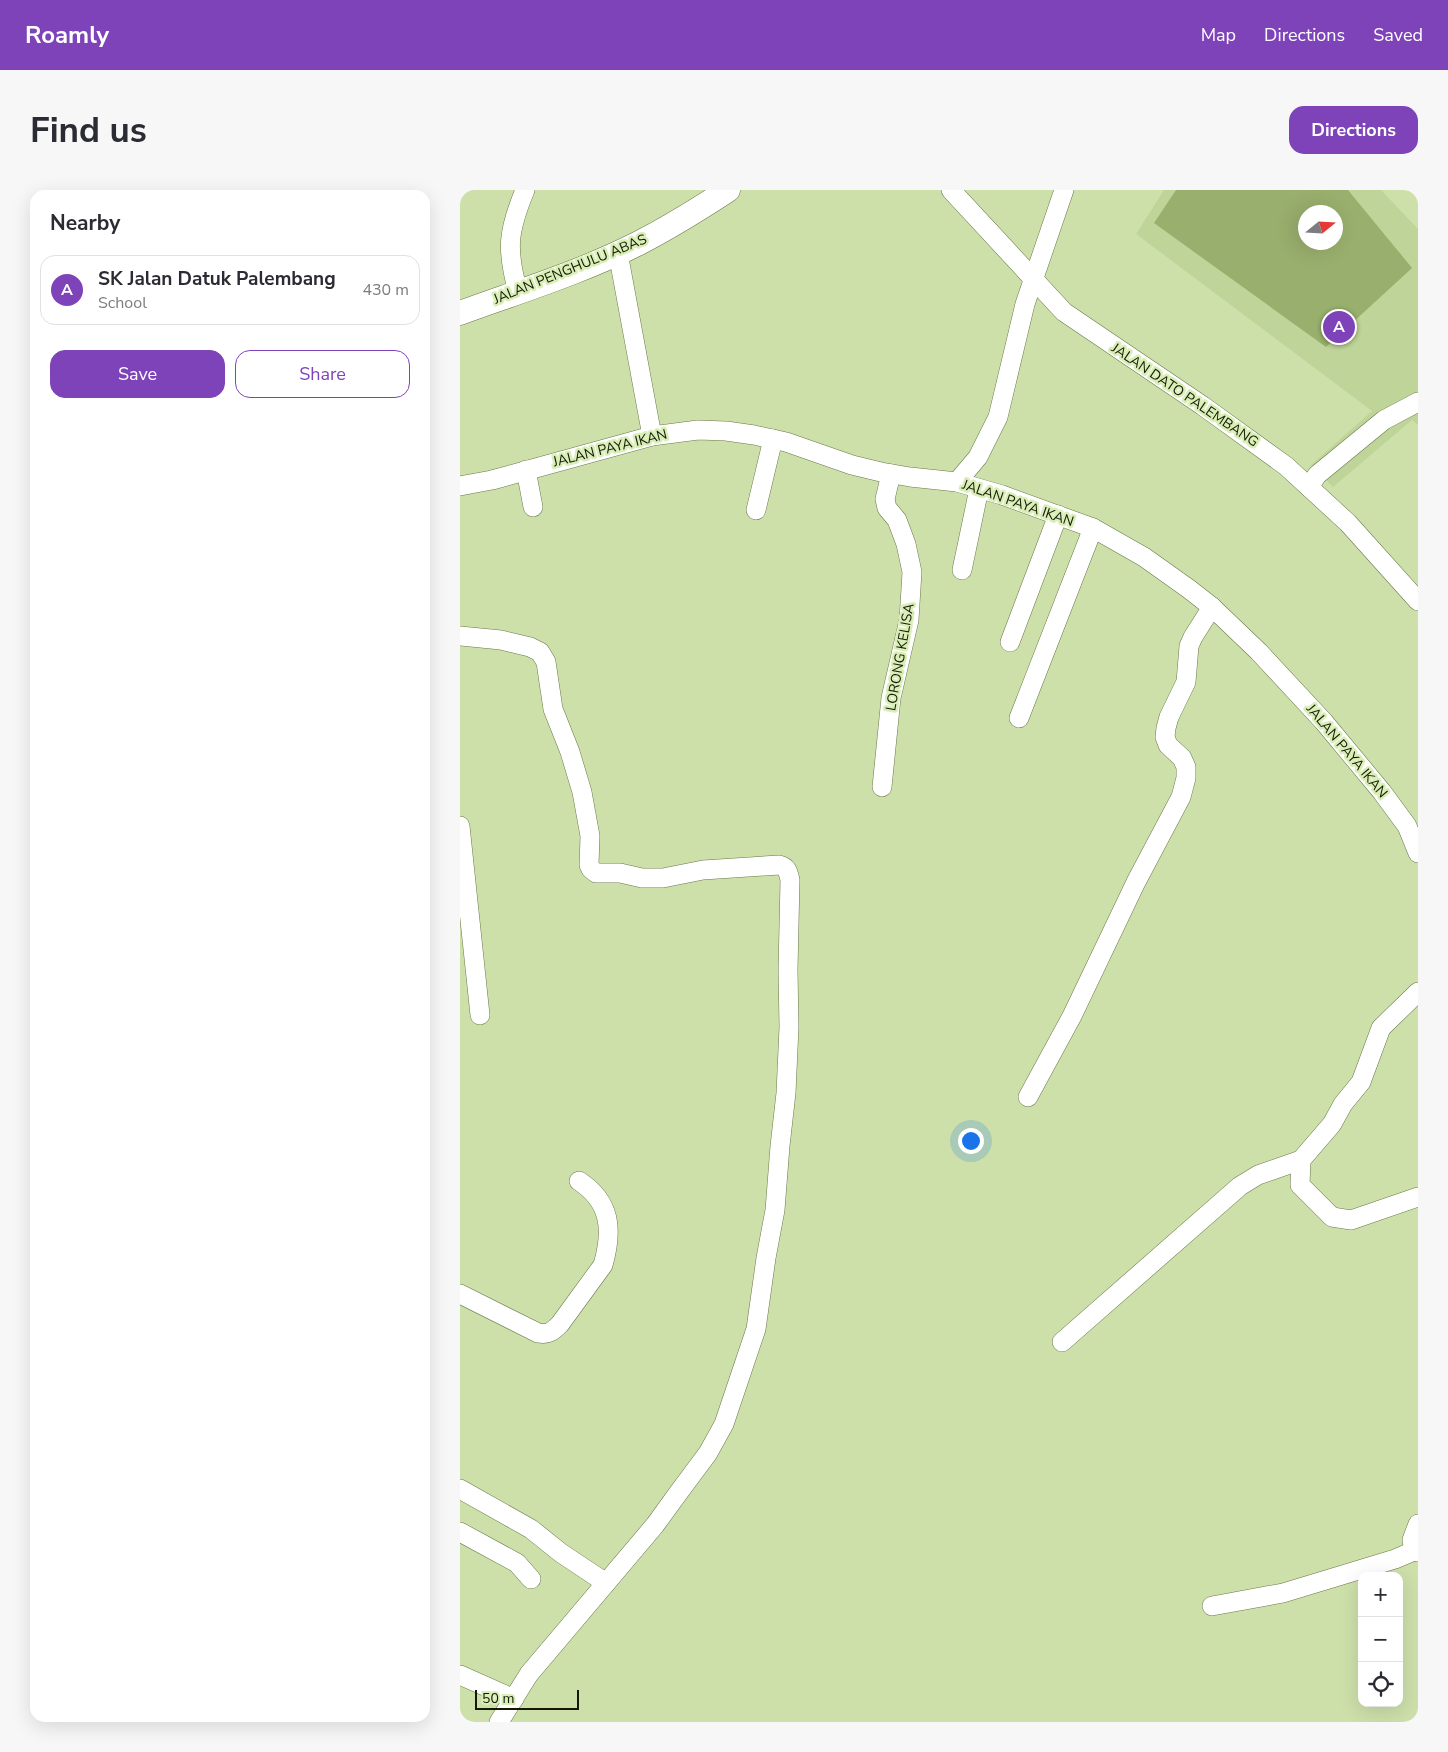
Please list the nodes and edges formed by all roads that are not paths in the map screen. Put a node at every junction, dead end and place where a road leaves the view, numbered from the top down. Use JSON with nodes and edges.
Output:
{"nodes":[{"id":1,"x":525,"y":190,"type":"edge"},
{"id":2,"x":728,"y":190,"type":"edge"},
{"id":3,"x":951,"y":190,"type":"edge"},
{"id":4,"x":1064,"y":190,"type":"edge"},
{"id":5,"x":618,"y":252,"type":"junction"},
{"id":6,"x":1033,"y":280,"type":"junction"},
{"id":7,"x":518,"y":292,"type":"junction"},
{"id":8,"x":460,"y":313,"type":"edge"},
{"id":9,"x":1418,"y":402,"type":"edge"},
{"id":10,"x":652,"y":436,"type":"junction"},
{"id":11,"x":773,"y":439,"type":"junction"},
{"id":12,"x":526,"y":470,"type":"junction"},
{"id":13,"x":891,"y":474,"type":"junction"},
{"id":14,"x":957,"y":482,"type":"junction"},
{"id":15,"x":460,"y":486,"type":"edge"},
{"id":16,"x":1309,"y":487,"type":"junction"},
{"id":17,"x":979,"y":489,"type":"junction"},
{"id":18,"x":533,"y":506,"type":"dead end"},
{"id":19,"x":756,"y":510,"type":"dead end"},
{"id":20,"x":1058,"y":516,"type":"junction"},
{"id":21,"x":1093,"y":528,"type":"junction"},
{"id":22,"x":962,"y":570,"type":"dead end"},
{"id":23,"x":1418,"y":601,"type":"edge"},
{"id":24,"x":1212,"y":607,"type":"junction"},
{"id":25,"x":460,"y":636,"type":"edge"},
{"id":26,"x":1010,"y":642,"type":"dead end"},
{"id":27,"x":1019,"y":718,"type":"dead end"},
{"id":28,"x":882,"y":787,"type":"dead end"},
{"id":29,"x":460,"y":826,"type":"edge"},
{"id":30,"x":1418,"y":853,"type":"edge"},
{"id":31,"x":1418,"y":992,"type":"edge"},
{"id":32,"x":480,"y":1015,"type":"dead end"},
{"id":33,"x":1028,"y":1097,"type":"dead end"},
{"id":34,"x":1302,"y":1160,"type":"junction"},
{"id":35,"x":579,"y":1181,"type":"dead end"},
{"id":36,"x":1418,"y":1197,"type":"edge"},
{"id":37,"x":460,"y":1294,"type":"edge"},
{"id":38,"x":1062,"y":1342,"type":"dead end"},
{"id":39,"x":460,"y":1489,"type":"edge"},
{"id":40,"x":1418,"y":1524,"type":"edge"},
{"id":41,"x":460,"y":1532,"type":"edge"},
{"id":42,"x":1416,"y":1552,"type":"edge"},
{"id":43,"x":531,"y":1579,"type":"dead end"},
{"id":44,"x":606,"y":1583,"type":"junction"},
{"id":45,"x":1212,"y":1606,"type":"dead end"},
{"id":46,"x":460,"y":1675,"type":"edge"},
{"id":47,"x":514,"y":1698,"type":"junction"},
{"id":48,"x":499,"y":1722,"type":"edge"}],
"edges":[{"from":1,"to":7,"type":"street"},
{"from":2,"to":5,"type":"main road","name":"JALAN PENGHULU ABAS"},
{"from":3,"to":6,"type":"street","name":"JALAN DATO PALEMBANG"},
{"from":4,"to":6,"type":"street"},
{"from":5,"to":7,"type":"main road","name":"JALAN PENGHULU ABAS"},
{"from":5,"to":10,"type":"street"},
{"from":6,"to":14,"type":"street"},
{"from":6,"to":16,"type":"street","name":"JALAN DATO PALEMBANG"},
{"from":7,"to":8,"type":"main road","name":"JALAN PENGHULU ABAS"},
{"from":9,"to":16,"type":"street"},
{"from":10,"to":11,"type":"street","name":"JALAN PAYA IKAN"},
{"from":10,"to":12,"type":"street","name":"JALAN PAYA IKAN"},
{"from":11,"to":13,"type":"street","name":"JALAN PAYA IKAN"},
{"from":11,"to":19,"type":"street"},
{"from":12,"to":15,"type":"street","name":"JALAN PAYA IKAN"},
{"from":12,"to":18,"type":"street"},
{"from":13,"to":14,"type":"street","name":"JALAN PAYA IKAN"},
{"from":13,"to":28,"type":"street","name":"LORONG KELISA"},
{"from":14,"to":17,"type":"street","name":"JALAN PAYA IKAN"},
{"from":16,"to":23,"type":"street","name":"JALAN DATO PALEMBANG"},
{"from":17,"to":20,"type":"street","name":"JALAN PAYA IKAN"},
{"from":17,"to":22,"type":"street"},
{"from":20,"to":21,"type":"street","name":"JALAN PAYA IKAN"},
{"from":20,"to":26,"type":"street"},
{"from":21,"to":24,"type":"street","name":"JALAN PAYA IKAN"},
{"from":21,"to":27,"type":"street"},
{"from":24,"to":30,"type":"street","name":"JALAN PAYA IKAN"},
{"from":24,"to":33,"type":"street"},
{"from":25,"to":44,"type":"street"},
{"from":29,"to":32,"type":"street"},
{"from":31,"to":34,"type":"street"},
{"from":34,"to":36,"type":"street"},
{"from":34,"to":38,"type":"street"},
{"from":35,"to":37,"type":"street"},
{"from":39,"to":44,"type":"street"},
{"from":40,"to":42,"type":"street"},
{"from":41,"to":43,"type":"street"},
{"from":42,"to":45,"type":"street"},
{"from":44,"to":47,"type":"street"},
{"from":46,"to":47,"type":"street"},
{"from":47,"to":48,"type":"street"}]}
